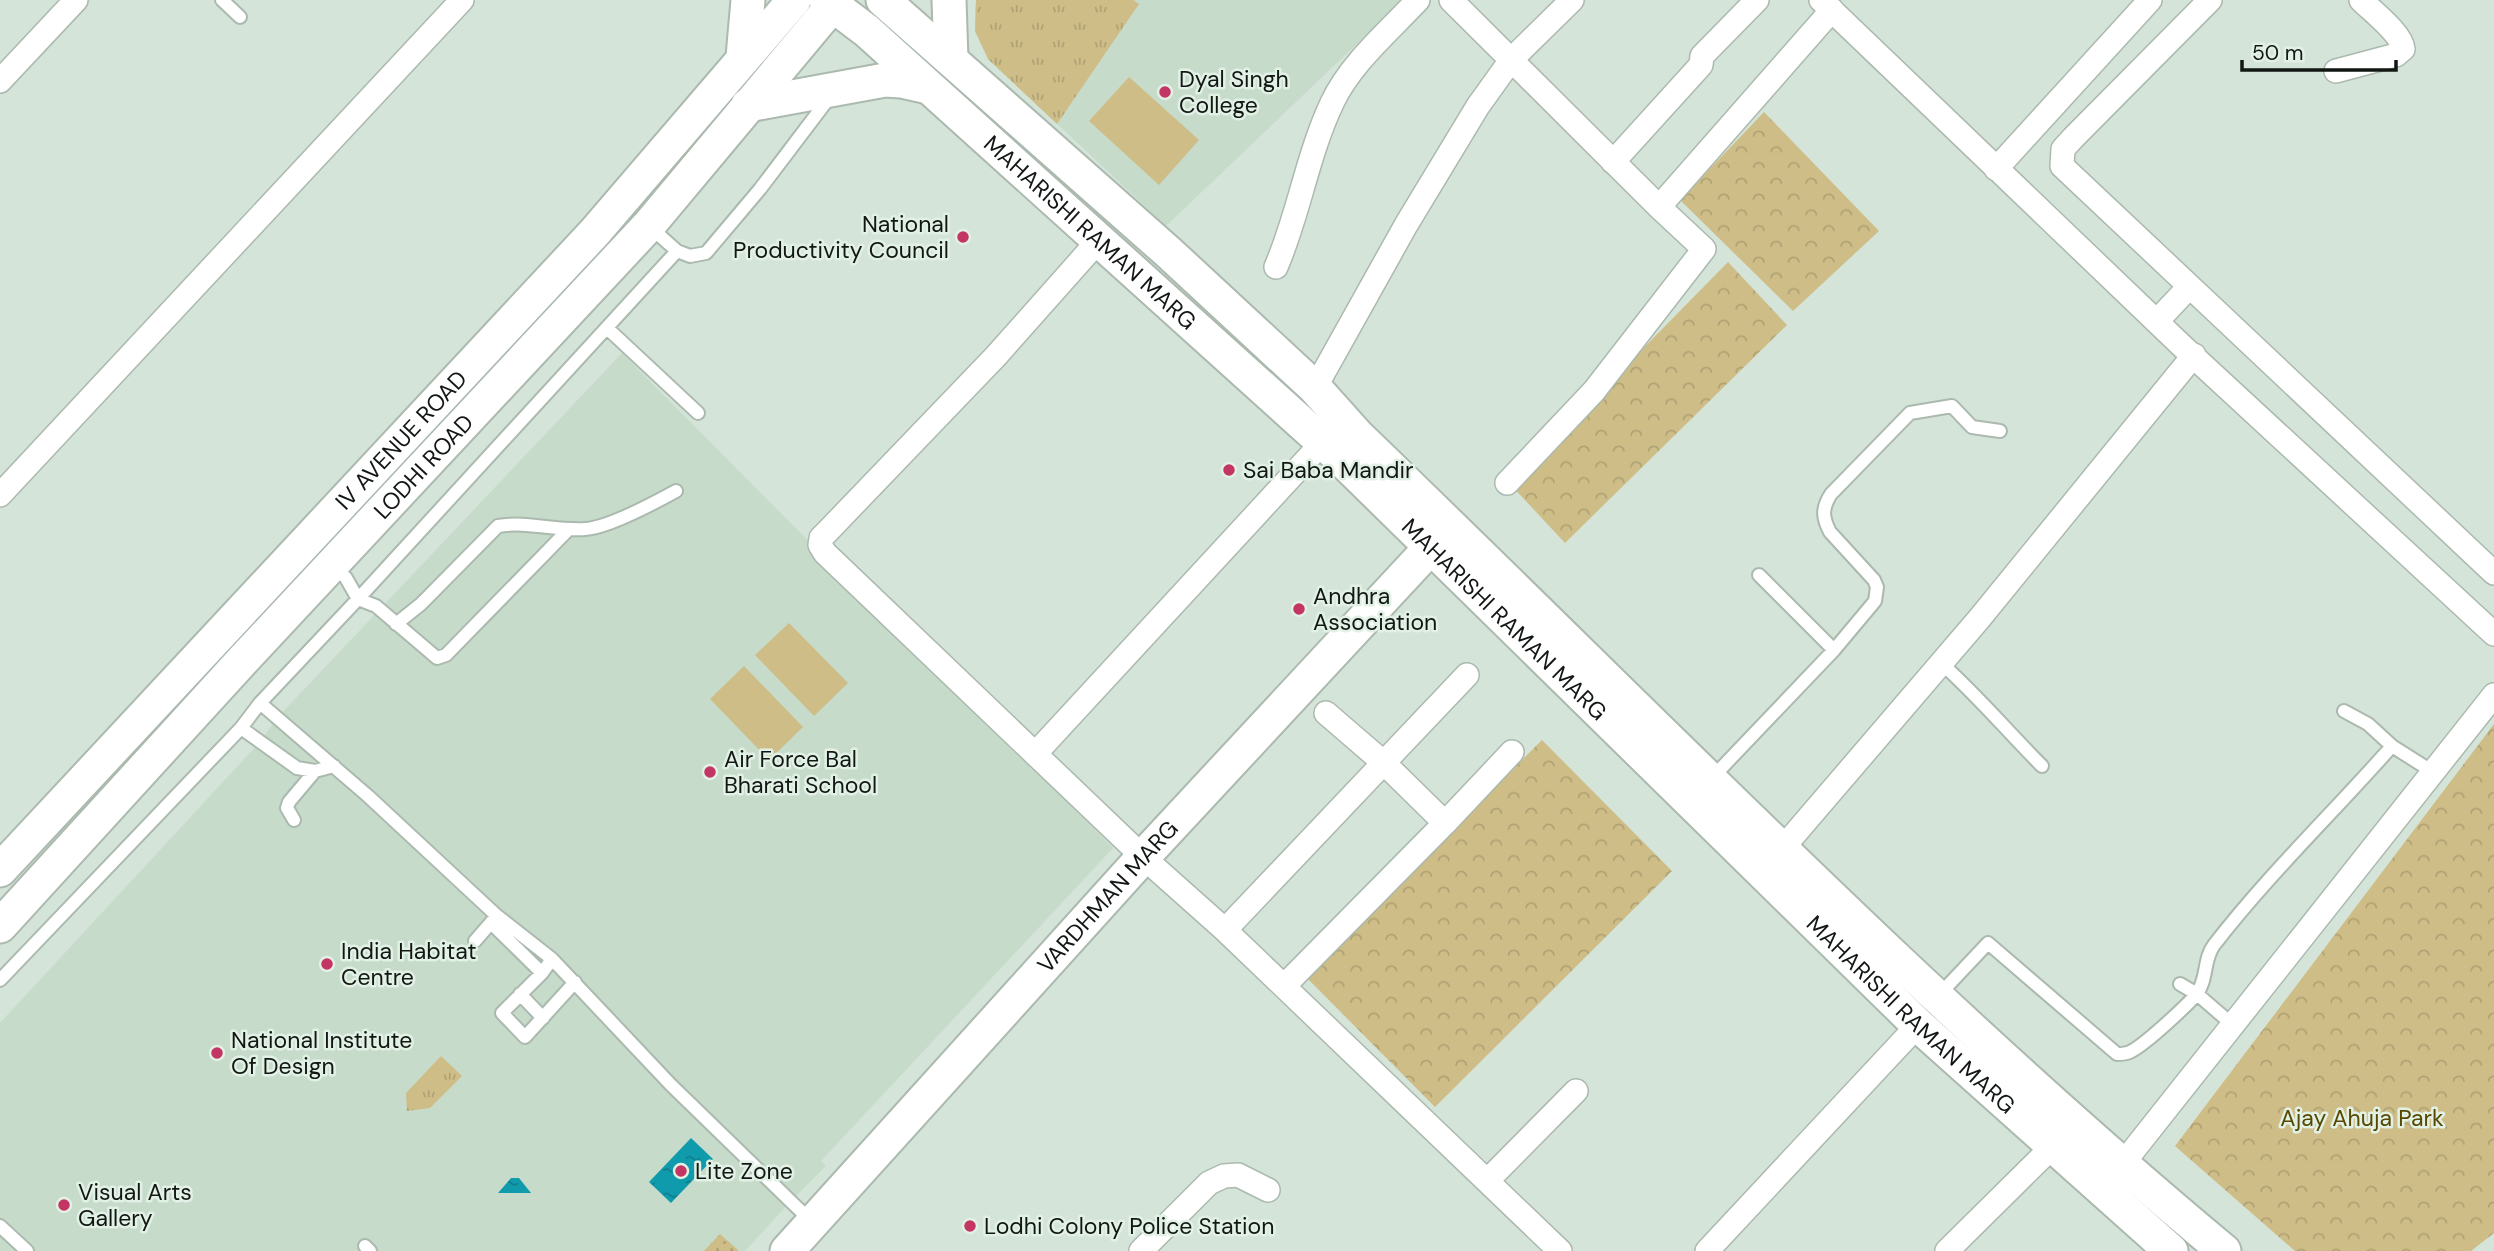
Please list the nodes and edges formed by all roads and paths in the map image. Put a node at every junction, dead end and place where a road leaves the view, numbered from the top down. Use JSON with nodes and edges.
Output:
{"nodes":[{"id":1,"x":76,"y":0,"type":"edge"},
{"id":2,"x":222,"y":0,"type":"edge"},
{"id":3,"x":462,"y":0,"type":"edge"},
{"id":4,"x":748,"y":0,"type":"edge"},
{"id":5,"x":794,"y":0,"type":"edge"},
{"id":6,"x":883,"y":0,"type":"edge"},
{"id":7,"x":949,"y":0,"type":"edge"},
{"id":8,"x":1418,"y":0,"type":"edge"},
{"id":9,"x":1451,"y":0,"type":"edge"},
{"id":10,"x":1572,"y":0,"type":"edge"},
{"id":11,"x":1757,"y":0,"type":"edge"},
{"id":12,"x":2150,"y":0,"type":"edge"},
{"id":13,"x":2210,"y":0,"type":"edge"},
{"id":14,"x":2361,"y":0,"type":"edge"},
{"id":15,"x":832,"y":2,"type":"edge"},
{"id":16,"x":1827,"y":5,"type":"edge"},
{"id":17,"x":240,"y":17,"type":"dead end"},
{"id":18,"x":743,"y":57,"type":"junction"},
{"id":19,"x":951,"y":59,"type":"junction"},
{"id":20,"x":1511,"y":61,"type":"junction"},
{"id":21,"x":2336,"y":71,"type":"dead end"},
{"id":22,"x":0,"y":81,"type":"edge"},
{"id":23,"x":929,"y":87,"type":"junction"},
{"id":24,"x":835,"y":89,"type":"junction"},
{"id":25,"x":748,"y":105,"type":"junction"},
{"id":26,"x":1613,"y":162,"type":"junction"},
{"id":27,"x":1996,"y":169,"type":"junction"},
{"id":28,"x":1658,"y":207,"type":"junction"},
{"id":29,"x":649,"y":225,"type":"junction"},
{"id":30,"x":1099,"y":240,"type":"junction"},
{"id":31,"x":677,"y":250,"type":"junction"},
{"id":32,"x":1276,"y":267,"type":"dead end"},
{"id":33,"x":2189,"y":287,"type":"junction"},
{"id":34,"x":2157,"y":321,"type":"junction"},
{"id":35,"x":607,"y":328,"type":"junction"},
{"id":36,"x":2194,"y":355,"type":"junction"},
{"id":37,"x":1315,"y":388,"type":"junction"},
{"id":38,"x":698,"y":413,"type":"dead end"},
{"id":39,"x":2000,"y":432,"type":"dead end"},
{"id":40,"x":1323,"y":442,"type":"junction"},
{"id":41,"x":1507,"y":483,"type":"dead end"},
{"id":42,"x":677,"y":491,"type":"dead end"},
{"id":43,"x":0,"y":495,"type":"edge"},
{"id":44,"x":569,"y":529,"type":"junction"},
{"id":45,"x":1432,"y":546,"type":"junction"},
{"id":46,"x":333,"y":565,"type":"junction"},
{"id":47,"x":2494,"y":573,"type":"edge"},
{"id":48,"x":1759,"y":575,"type":"dead end"},
{"id":49,"x":358,"y":599,"type":"junction"},
{"id":50,"x":396,"y":624,"type":"junction"},
{"id":51,"x":2494,"y":634,"type":"edge"},
{"id":52,"x":1835,"y":650,"type":"junction"},
{"id":53,"x":1941,"y":663,"type":"junction"},
{"id":54,"x":1466,"y":675,"type":"dead end"},
{"id":55,"x":2494,"y":695,"type":"edge"},
{"id":56,"x":260,"y":703,"type":"junction"},
{"id":57,"x":2344,"y":711,"type":"dead end"},
{"id":58,"x":1326,"y":713,"type":"dead end"},
{"id":59,"x":241,"y":728,"type":"junction"},
{"id":60,"x":2392,"y":746,"type":"junction"},
{"id":61,"x":1512,"y":752,"type":"dead end"},
{"id":62,"x":1035,"y":754,"type":"junction"},
{"id":63,"x":1384,"y":763,"type":"junction"},
{"id":64,"x":334,"y":766,"type":"junction"},
{"id":65,"x":2042,"y":766,"type":"dead end"},
{"id":66,"x":315,"y":771,"type":"junction"},
{"id":67,"x":2433,"y":772,"type":"junction"},
{"id":68,"x":1710,"y":780,"type":"junction"},
{"id":69,"x":294,"y":820,"type":"dead end"},
{"id":70,"x":1445,"y":823,"type":"junction"},
{"id":71,"x":1781,"y":850,"type":"junction"},
{"id":72,"x":1143,"y":858,"type":"junction"},
{"id":73,"x":0,"y":870,"type":"edge"},
{"id":74,"x":494,"y":919,"type":"junction"},
{"id":75,"x":0,"y":926,"type":"edge"},
{"id":76,"x":1226,"y":930,"type":"junction"},
{"id":77,"x":475,"y":941,"type":"dead end"},
{"id":78,"x":552,"y":959,"type":"junction"},
{"id":79,"x":542,"y":973,"type":"junction"},
{"id":80,"x":0,"y":980,"type":"edge"},
{"id":81,"x":575,"y":982,"type":"junction"},
{"id":82,"x":2180,"y":984,"type":"dead end"},
{"id":83,"x":1284,"y":986,"type":"junction"},
{"id":84,"x":520,"y":994,"type":"junction"},
{"id":85,"x":2197,"y":994,"type":"junction"},
{"id":86,"x":1936,"y":997,"type":"junction"},
{"id":87,"x":544,"y":1018,"type":"junction"},
{"id":88,"x":1918,"y":1025,"type":"junction"},
{"id":89,"x":2233,"y":1025,"type":"junction"},
{"id":90,"x":1576,"y":1091,"type":"dead end"},
{"id":91,"x":2052,"y":1147,"type":"junction"},
{"id":92,"x":2121,"y":1166,"type":"junction"},
{"id":93,"x":1487,"y":1181,"type":"junction"},
{"id":94,"x":1268,"y":1190,"type":"dead end"},
{"id":95,"x":813,"y":1223,"type":"junction"},
{"id":96,"x":0,"y":1226,"type":"edge"},
{"id":97,"x":2153,"y":1246,"type":"edge"},
{"id":98,"x":27,"y":1251,"type":"edge"},
{"id":99,"x":787,"y":1251,"type":"edge"},
{"id":100,"x":1141,"y":1251,"type":"edge"},
{"id":101,"x":1560,"y":1251,"type":"edge"},
{"id":102,"x":1707,"y":1251,"type":"edge"},
{"id":103,"x":1947,"y":1251,"type":"edge"},
{"id":104,"x":2224,"y":1251,"type":"edge"}],
"edges":[{"from":1,"to":22,"type":"street"},
{"from":2,"to":17,"type":"lane"},
{"from":3,"to":43,"type":"street"},
{"from":4,"to":18,"type":"main road"},
{"from":5,"to":18,"type":"main road","name":"IV AVENUE ROAD"},
{"from":6,"to":19,"type":"main road","name":"MAHARISHI RAMAN MARG"},
{"from":7,"to":19,"type":"main road"},
{"from":8,"to":32,"type":"street"},
{"from":9,"to":20,"type":"street"},
{"from":10,"to":20,"type":"street"},
{"from":11,"to":26,"type":"street"},
{"from":12,"to":27,"type":"street"},
{"from":13,"to":33,"type":"street"},
{"from":14,"to":21,"type":"street"},
{"from":15,"to":23,"type":"main road","name":"MAHARISHI RAMAN MARG"},
{"from":15,"to":25,"type":"main road","name":"LODHI ROAD"},
{"from":16,"to":27,"type":"street"},
{"from":16,"to":28,"type":"street"},
{"from":18,"to":73,"type":"main road","name":"IV AVENUE ROAD"},
{"from":19,"to":37,"type":"main road","name":"MAHARISHI RAMAN MARG"},
{"from":20,"to":26,"type":"street"},
{"from":20,"to":37,"type":"street"},
{"from":23,"to":24,"type":"main road"},
{"from":23,"to":30,"type":"main road","name":"MAHARISHI RAMAN MARG"},
{"from":24,"to":25,"type":"main road"},
{"from":24,"to":31,"type":"lane"},
{"from":25,"to":29,"type":"main road","name":"LODHI ROAD"},
{"from":26,"to":28,"type":"street"},
{"from":27,"to":34,"type":"street"},
{"from":28,"to":41,"type":"street"},
{"from":29,"to":31,"type":"lane"},
{"from":29,"to":46,"type":"main road","name":"LODHI ROAD"},
{"from":30,"to":40,"type":"main road","name":"MAHARISHI RAMAN MARG"},
{"from":30,"to":62,"type":"street"},
{"from":31,"to":35,"type":"lane"},
{"from":33,"to":34,"type":"street"},
{"from":33,"to":47,"type":"street"},
{"from":34,"to":36,"type":"street"},
{"from":35,"to":38,"type":"lane"},
{"from":35,"to":49,"type":"lane"},
{"from":36,"to":51,"type":"street"},
{"from":36,"to":53,"type":"street"},
{"from":37,"to":68,"type":"main road","name":"MAHARISHI RAMAN MARG"},
{"from":39,"to":52,"type":"lane"},
{"from":40,"to":45,"type":"main road","name":"MAHARISHI RAMAN MARG"},
{"from":40,"to":62,"type":"street"},
{"from":42,"to":44,"type":"lane"},
{"from":44,"to":50,"type":"lane"},
{"from":44,"to":50,"type":"lane"},
{"from":45,"to":72,"type":"main road","name":"VARDHMAN MARG"},
{"from":45,"to":88,"type":"main road","name":"MAHARISHI RAMAN MARG"},
{"from":46,"to":49,"type":"lane"},
{"from":46,"to":75,"type":"main road","name":"LODHI ROAD"},
{"from":48,"to":52,"type":"lane"},
{"from":49,"to":50,"type":"lane"},
{"from":49,"to":56,"type":"lane"},
{"from":52,"to":68,"type":"lane"},
{"from":53,"to":65,"type":"lane"},
{"from":53,"to":71,"type":"street"},
{"from":54,"to":63,"type":"street"},
{"from":55,"to":67,"type":"street"},
{"from":56,"to":59,"type":"lane"},
{"from":56,"to":64,"type":"lane"},
{"from":57,"to":60,"type":"lane"},
{"from":58,"to":63,"type":"street"},
{"from":59,"to":66,"type":"lane"},
{"from":59,"to":80,"type":"lane"},
{"from":60,"to":67,"type":"lane"},
{"from":60,"to":85,"type":"lane"},
{"from":61,"to":70,"type":"street"},
{"from":62,"to":72,"type":"street"},
{"from":63,"to":70,"type":"street"},
{"from":63,"to":76,"type":"street"},
{"from":64,"to":66,"type":"lane"},
{"from":64,"to":74,"type":"lane"},
{"from":66,"to":69,"type":"lane"},
{"from":67,"to":89,"type":"street"},
{"from":68,"to":71,"type":"main road","name":"MAHARISHI RAMAN MARG"},
{"from":70,"to":83,"type":"street"},
{"from":71,"to":86,"type":"main road","name":"MAHARISHI RAMAN MARG"},
{"from":72,"to":76,"type":"street"},
{"from":72,"to":95,"type":"main road","name":"VARDHMAN MARG"},
{"from":74,"to":77,"type":"lane"},
{"from":74,"to":78,"type":"lane"},
{"from":74,"to":79,"type":"lane"},
{"from":76,"to":83,"type":"street"},
{"from":78,"to":79,"type":"lane"},
{"from":78,"to":81,"type":"lane"},
{"from":79,"to":84,"type":"lane"},
{"from":81,"to":87,"type":"lane"},
{"from":81,"to":95,"type":"lane"},
{"from":82,"to":85,"type":"lane"},
{"from":83,"to":93,"type":"street"},
{"from":84,"to":87,"type":"lane"},
{"from":84,"to":87,"type":"lane"},
{"from":85,"to":86,"type":"lane"},
{"from":85,"to":89,"type":"lane"},
{"from":86,"to":92,"type":"main road","name":"MAHARISHI RAMAN MARG"},
{"from":88,"to":91,"type":"main road","name":"MAHARISHI RAMAN MARG"},
{"from":88,"to":102,"type":"street"},
{"from":89,"to":92,"type":"street"},
{"from":90,"to":93,"type":"street"},
{"from":91,"to":97,"type":"main road","name":"MAHARISHI RAMAN MARG"},
{"from":91,"to":103,"type":"street"},
{"from":92,"to":104,"type":"main road","name":"MAHARISHI RAMAN MARG"},
{"from":93,"to":101,"type":"street"},
{"from":94,"to":100,"type":"street"},
{"from":95,"to":99,"type":"main road","name":"VARDHMAN MARG"},
{"from":96,"to":98,"type":"lane"}]}
